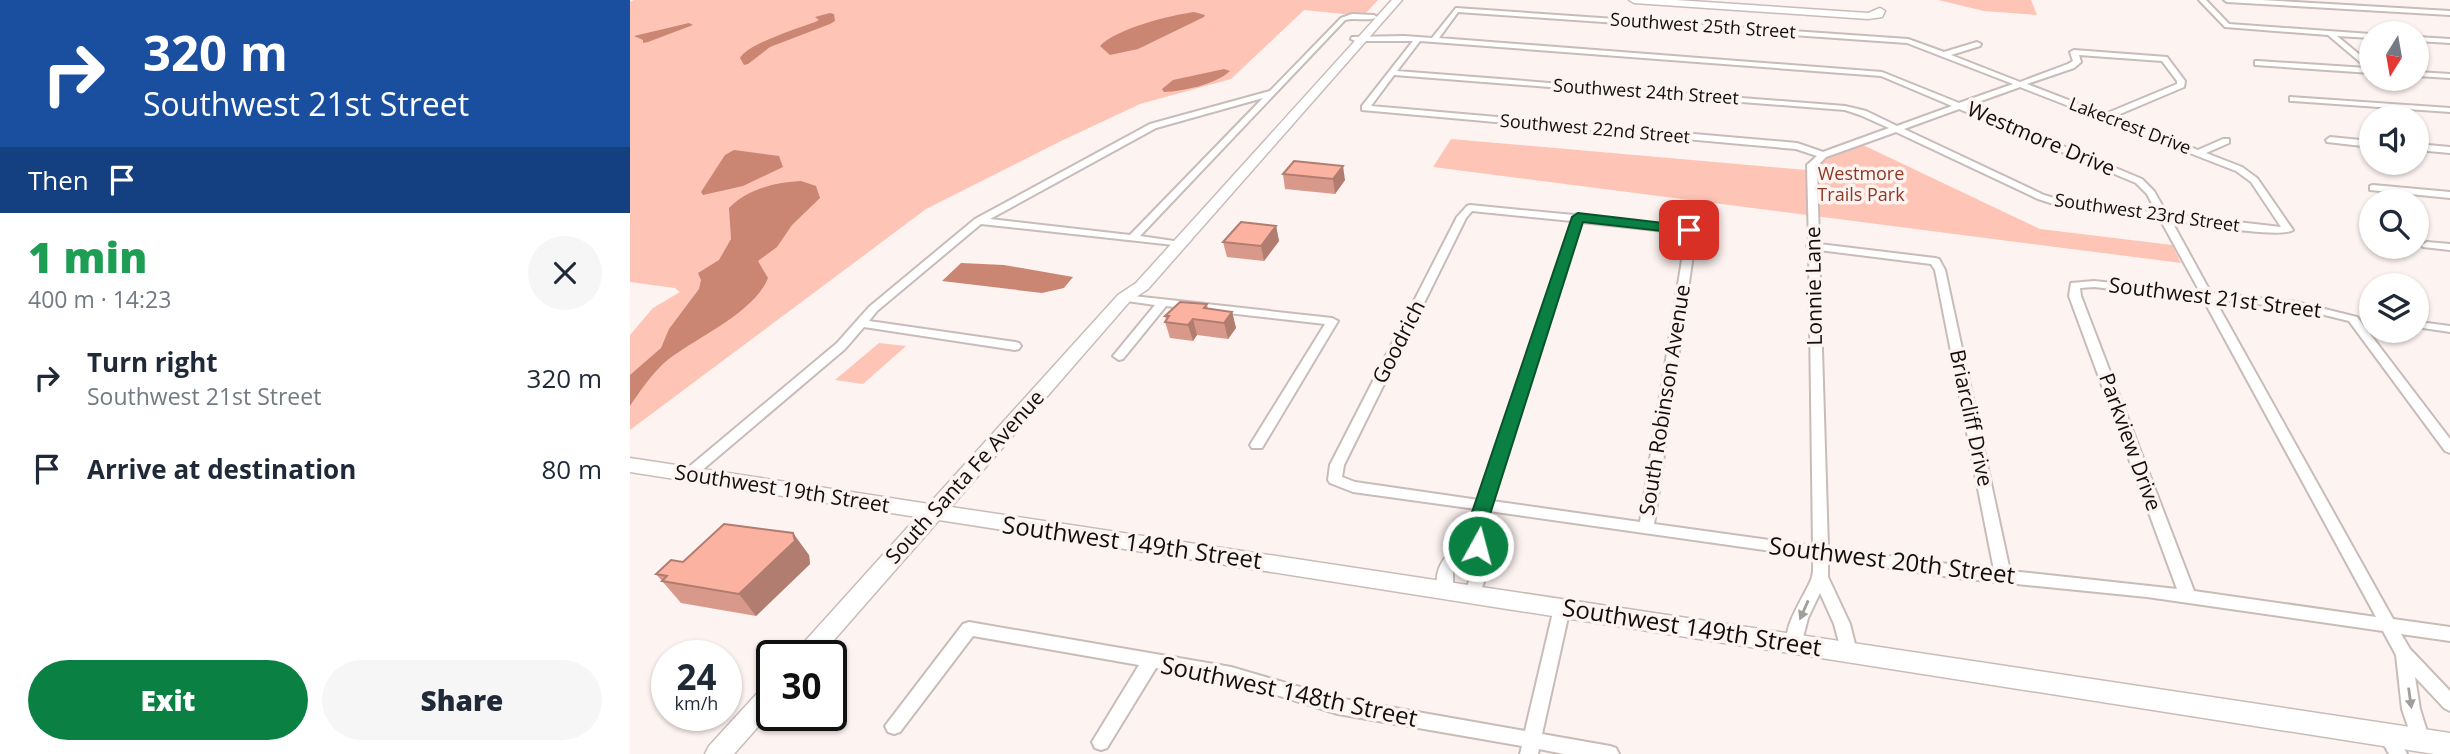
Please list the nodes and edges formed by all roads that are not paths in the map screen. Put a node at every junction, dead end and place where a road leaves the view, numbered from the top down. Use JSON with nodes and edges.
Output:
{"nodes":[{"id":1,"x":1390,"y":0,"type":"edge"},
{"id":2,"x":1396,"y":0,"type":"edge"},
{"id":3,"x":1634,"y":0,"type":"edge"},
{"id":4,"x":2202,"y":0,"type":"edge"},
{"id":5,"x":2227,"y":0,"type":"edge"},
{"id":6,"x":1880,"y":11,"type":"dead end"},
{"id":7,"x":2450,"y":13,"type":"edge"},
{"id":8,"x":1374,"y":17,"type":"junction"},
{"id":9,"x":2227,"y":26,"type":"joint"},
{"id":10,"x":2331,"y":34,"type":"junction"},
{"id":11,"x":2359,"y":35,"type":"edge"},
{"id":12,"x":1361,"y":36,"type":"junction"},
{"id":13,"x":1418,"y":39,"type":"junction"},
{"id":14,"x":1433,"y":40,"type":"junction"},
{"id":15,"x":2429,"y":40,"type":"edge"},
{"id":16,"x":2450,"y":41,"type":"edge"},
{"id":17,"x":1978,"y":44,"type":"dead end"},
{"id":18,"x":1947,"y":54,"type":"junction"},
{"id":19,"x":2164,"y":59,"type":"joint"},
{"id":20,"x":2359,"y":59,"type":"edge"},
{"id":21,"x":2258,"y":63,"type":"dead end"},
{"id":22,"x":2359,"y":69,"type":"edge"},
{"id":23,"x":1392,"y":73,"type":"junction"},
{"id":24,"x":2429,"y":75,"type":"edge"},
{"id":25,"x":2450,"y":76,"type":"edge"},
{"id":26,"x":2022,"y":84,"type":"junction"},
{"id":27,"x":1274,"y":92,"type":"junction"},
{"id":28,"x":2293,"y":99,"type":"dead end"},
{"id":29,"x":1961,"y":105,"type":"junction"},
{"id":30,"x":2450,"y":110,"type":"edge"},
{"id":31,"x":2106,"y":117,"type":"junction"},
{"id":32,"x":1896,"y":129,"type":"junction"},
{"id":33,"x":2330,"y":140,"type":"dead end"},
{"id":34,"x":2227,"y":141,"type":"dead end"},
{"id":35,"x":2359,"y":143,"type":"edge"},
{"id":36,"x":2429,"y":148,"type":"edge"},
{"id":37,"x":2450,"y":150,"type":"edge"},
{"id":38,"x":2199,"y":153,"type":"junction"},
{"id":39,"x":1823,"y":155,"type":"junction"},
{"id":40,"x":2373,"y":188,"type":"dead end"},
{"id":41,"x":2450,"y":195,"type":"edge"},
{"id":42,"x":1578,"y":217,"type":"junction"},
{"id":43,"x":2164,"y":218,"type":"junction"},
{"id":44,"x":979,"y":221,"type":"junction"},
{"id":45,"x":2288,"y":230,"type":"joint"},
{"id":46,"x":1133,"y":237,"type":"junction"},
{"id":47,"x":1170,"y":243,"type":"junction"},
{"id":48,"x":2429,"y":245,"type":"edge"},
{"id":49,"x":1812,"y":246,"type":"junction"},
{"id":50,"x":2450,"y":247,"type":"edge"},
{"id":51,"x":2075,"y":285,"type":"joint"},
{"id":52,"x":2208,"y":296,"type":"junction"},
{"id":53,"x":1124,"y":298,"type":"junction"},
{"id":54,"x":1163,"y":302,"type":"junction"},
{"id":55,"x":860,"y":323,"type":"junction"},
{"id":56,"x":2429,"y":326,"type":"edge"},
{"id":57,"x":2450,"y":329,"type":"edge"},
{"id":58,"x":1015,"y":346,"type":"dead end"},
{"id":59,"x":1119,"y":356,"type":"dead end"},
{"id":60,"x":1257,"y":446,"type":"dead end"},
{"id":61,"x":2450,"y":448,"type":"edge"},
{"id":62,"x":630,"y":465,"type":"edge"},
{"id":63,"x":689,"y":474,"type":"junction"},
{"id":64,"x":1335,"y":480,"type":"joint"},
{"id":65,"x":1484,"y":505,"type":"junction"},
{"id":66,"x":935,"y":513,"type":"junction"},
{"id":67,"x":1476,"y":527,"type":"junction"},
{"id":68,"x":1646,"y":528,"type":"junction"},
{"id":69,"x":1821,"y":552,"type":"junction"},
{"id":70,"x":2003,"y":576,"type":"junction"},
{"id":71,"x":1820,"y":577,"type":"junction"},
{"id":72,"x":1445,"y":590,"type":"junction"},
{"id":73,"x":1473,"y":594,"type":"junction"},
{"id":74,"x":2188,"y":597,"type":"junction"},
{"id":75,"x":1562,"y":608,"type":"junction"},
{"id":76,"x":2389,"y":624,"type":"junction"},
{"id":77,"x":969,"y":629,"type":"joint"},
{"id":78,"x":2450,"y":634,"type":"edge"},
{"id":79,"x":820,"y":640,"type":"edge"},
{"id":80,"x":1794,"y":644,"type":"junction"},
{"id":81,"x":1849,"y":652,"type":"junction"},
{"id":82,"x":2404,"y":654,"type":"junction"},
{"id":83,"x":1151,"y":662,"type":"junction"},
{"id":84,"x":2450,"y":703,"type":"edge"},
{"id":85,"x":756,"y":712,"type":"edge"},
{"id":86,"x":894,"y":726,"type":"dead end"},
{"id":87,"x":2421,"y":741,"type":"junction"},
{"id":88,"x":1101,"y":742,"type":"dead end"},
{"id":89,"x":2393,"y":745,"type":"edge"},
{"id":90,"x":2450,"y":745,"type":"edge"},
{"id":91,"x":1531,"y":747,"type":"edge"},
{"id":92,"x":718,"y":754,"type":"edge"},
{"id":93,"x":1610,"y":754,"type":"edge"}],
"edges":[{"from":1,"to":8,"type":"main road","name":"South Santa Fe Avenue"},
{"from":2,"to":12,"type":"main road","name":"South Santa Fe Avenue"},
{"from":3,"to":6,"type":"main road"},
{"from":4,"to":9,"type":"street"},
{"from":5,"to":7,"type":"street"},
{"from":8,"to":12,"type":"main road","name":"South Santa Fe Avenue"},
{"from":8,"to":27,"type":"street"},
{"from":9,"to":10,"type":"street"},
{"from":10,"to":11,"type":"street"},
{"from":10,"to":20,"type":"street"},
{"from":12,"to":13,"type":"street","name":"Westmore Drive"},
{"from":12,"to":47,"type":"main road","name":"South Santa Fe Avenue"},
{"from":12,"to":53,"type":"main road","name":"South Santa Fe Avenue"},
{"from":13,"to":14,"type":"street","name":"Westmore Drive"},
{"from":13,"to":23,"type":"street"},
{"from":14,"to":18,"type":"street","name":"Southwest 25th Street"},
{"from":14,"to":29,"type":"street","name":"Westmore Drive"},
{"from":15,"to":16,"type":"street"},
{"from":17,"to":18,"type":"street"},
{"from":18,"to":26,"type":"street","name":"Lakecrest Drive"},
{"from":19,"to":26,"type":"street"},
{"from":19,"to":31,"type":"street"},
{"from":21,"to":22,"type":"street"},
{"from":23,"to":32,"type":"street","name":"Southwest 24th Street"},
{"from":23,"to":39,"type":"street","name":"Southwest 22nd Street"},
{"from":24,"to":25,"type":"street"},
{"from":26,"to":29,"type":"street"},
{"from":26,"to":31,"type":"street","name":"Lakecrest Drive"},
{"from":27,"to":44,"type":"street"},
{"from":27,"to":46,"type":"street"},
{"from":28,"to":30,"type":"street"},
{"from":29,"to":32,"type":"street"},
{"from":29,"to":43,"type":"street","name":"Westmore Drive"},
{"from":31,"to":38,"type":"street","name":"Lakecrest Drive"},
{"from":32,"to":39,"type":"street"},
{"from":32,"to":43,"type":"street","name":"Southwest 23rd Street"},
{"from":33,"to":35,"type":"street"},
{"from":34,"to":38,"type":"street"},
{"from":36,"to":37,"type":"street"},
{"from":38,"to":45,"type":"street","name":"Lakecrest Drive"},
{"from":39,"to":49,"type":"street","name":"Lonnie Lane"},
{"from":40,"to":41,"type":"street"},
{"from":42,"to":64,"type":"street","name":"Goodrich"},
{"from":42,"to":65,"type":"street"},
{"from":42,"to":68,"type":"street","name":"South Robinson Avenue"},
{"from":43,"to":45,"type":"street","name":"Southwest 23rd Street"},
{"from":43,"to":52,"type":"street","name":"Westmore Drive"},
{"from":44,"to":46,"type":"street"},
{"from":44,"to":55,"type":"street"},
{"from":46,"to":47,"type":"street"},
{"from":47,"to":53,"type":"main road","name":"South Santa Fe Avenue"},
{"from":48,"to":50,"type":"street"},
{"from":49,"to":69,"type":"street","name":"Lonnie Lane"},
{"from":49,"to":70,"type":"street","name":"Briarcliff Drive"},
{"from":51,"to":52,"type":"street","name":"Southwest 21st Street"},
{"from":51,"to":74,"type":"street","name":"Parkview Drive"},
{"from":52,"to":61,"type":"street","name":"Southwest 21st Street"},
{"from":52,"to":76,"type":"street","name":"Westmore Drive"},
{"from":53,"to":54,"type":"street"},
{"from":53,"to":66,"type":"main road","name":"South Santa Fe Avenue"},
{"from":54,"to":59,"type":"street"},
{"from":54,"to":60,"type":"street"},
{"from":55,"to":58,"type":"street"},
{"from":55,"to":63,"type":"street"},
{"from":56,"to":57,"type":"street"},
{"from":62,"to":63,"type":"main road","name":"Southwest 19th Street"},
{"from":63,"to":66,"type":"main road","name":"Southwest 19th Street"},
{"from":64,"to":65,"type":"street","name":"Southwest 20th Street"},
{"from":65,"to":67,"type":"street"},
{"from":65,"to":68,"type":"street","name":"Southwest 20th Street"},
{"from":66,"to":72,"type":"main road","name":"Southwest 149th Street"},
{"from":66,"to":79,"type":"main road","name":"South Santa Fe Avenue"},
{"from":67,"to":72,"type":"street"},
{"from":67,"to":73,"type":"street"},
{"from":68,"to":69,"type":"street","name":"Southwest 20th Street"},
{"from":69,"to":70,"type":"street","name":"Southwest 20th Street"},
{"from":69,"to":71,"type":"street","name":"Lonnie Lane"},
{"from":70,"to":74,"type":"street","name":"Southwest 20th Street"},
{"from":71,"to":80,"type":"street","name":"Lonnie Lane","one_way":true},
{"from":71,"to":81,"type":"street","name":"Lonnie Lane"},
{"from":72,"to":73,"type":"main road","name":"Southwest 149th Street"},
{"from":73,"to":75,"type":"main road","name":"Southwest 149th Street"},
{"from":74,"to":76,"type":"street","name":"Southwest 20th Street"},
{"from":75,"to":80,"type":"main road","name":"Southwest 149th Street"},
{"from":75,"to":91,"type":"street"},
{"from":76,"to":78,"type":"street","name":"Southwest 20th Street"},
{"from":76,"to":82,"type":"street","name":"Westmore Drive"},
{"from":77,"to":83,"type":"street","name":"Southwest 148th Street"},
{"from":77,"to":86,"type":"street"},
{"from":80,"to":81,"type":"main road","name":"Southwest 149th Street"},
{"from":81,"to":89,"type":"main road","name":"Southwest 149th Street"},
{"from":82,"to":84,"type":"street","name":"Westmore Drive"},
{"from":82,"to":87,"type":"street","name":"Westmore Drive","one_way":true},
{"from":83,"to":88,"type":"street"},
{"from":83,"to":91,"type":"street","name":"Southwest 148th Street"},
{"from":85,"to":92,"type":"main road"},
{"from":87,"to":89,"type":"main road","name":"Southwest 149th Street"},
{"from":87,"to":90,"type":"main road","name":"Southwest 149th Street"},
{"from":91,"to":93,"type":"street","name":"Southwest 148th Street"}]}
